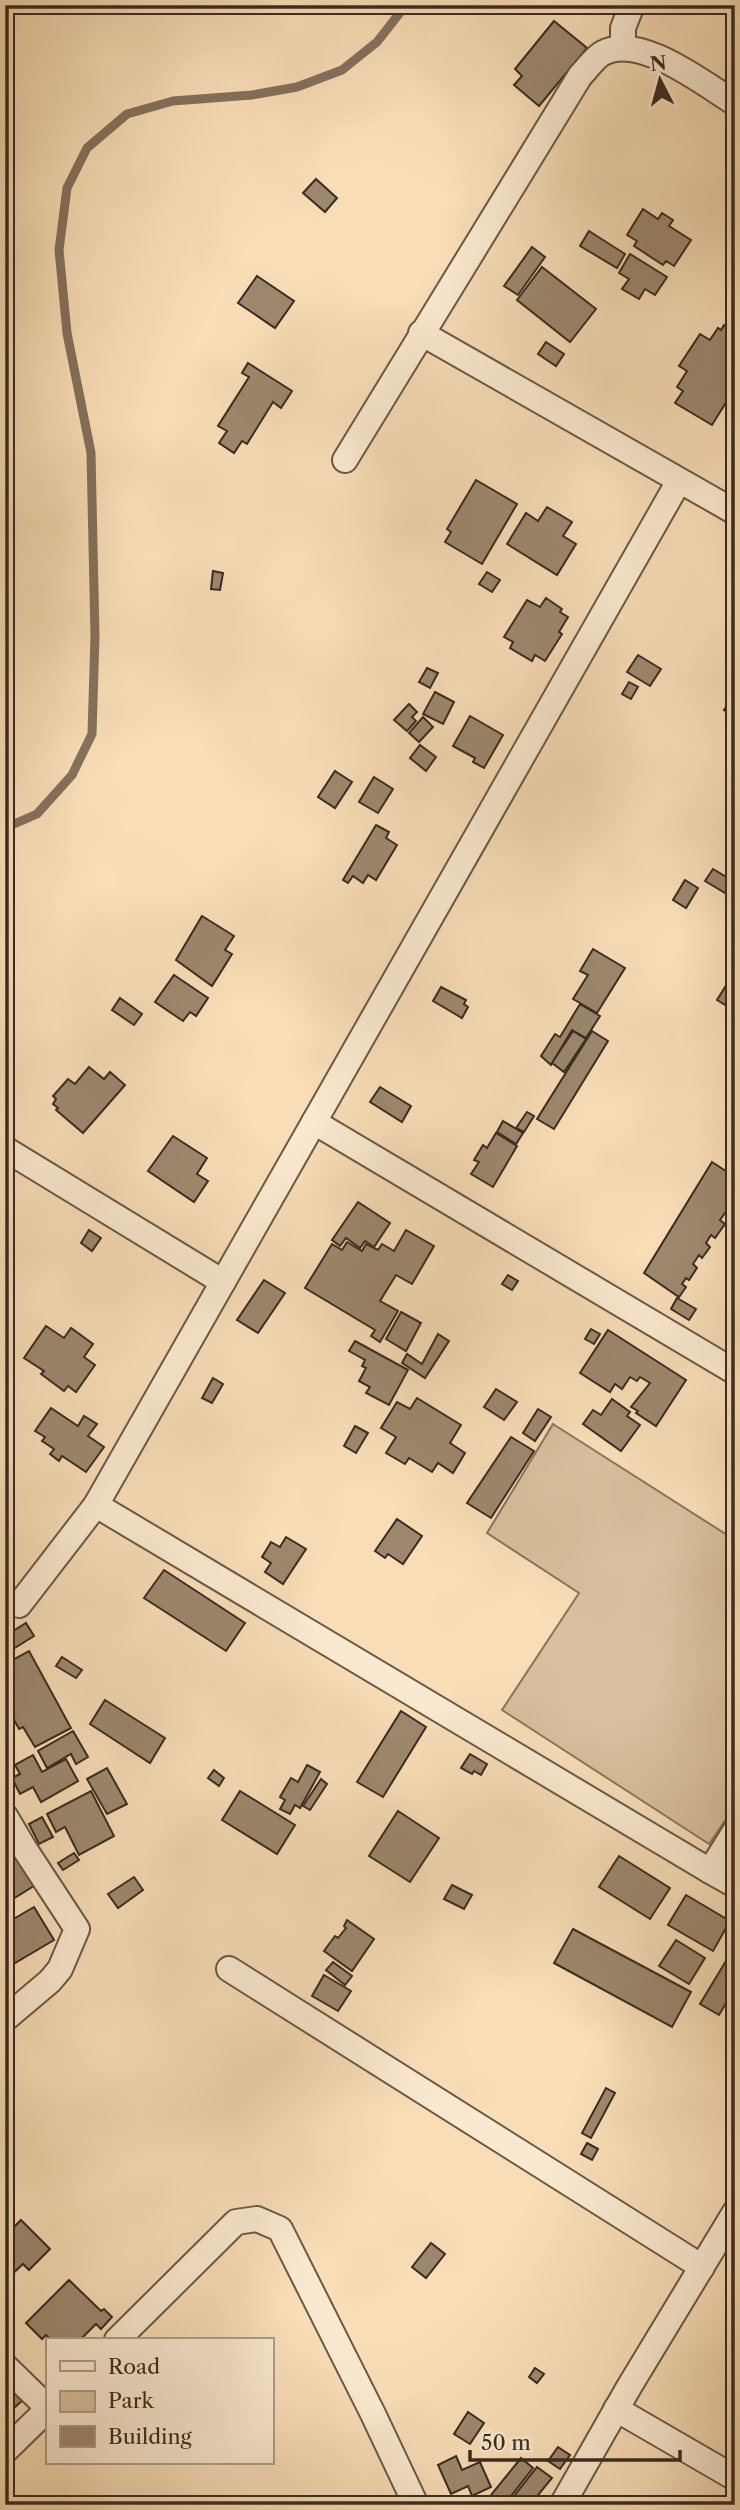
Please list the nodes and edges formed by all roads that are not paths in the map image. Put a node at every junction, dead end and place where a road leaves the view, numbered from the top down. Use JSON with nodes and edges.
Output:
{"nodes":[{"id":1,"x":632,"y":5,"type":"edge"},
{"id":2,"x":623,"y":48,"type":"junction"},
{"id":3,"x":735,"y":103,"type":"edge"},
{"id":4,"x":421,"y":333,"type":"junction"},
{"id":5,"x":345,"y":460,"type":"dead end"},
{"id":6,"x":679,"y":481,"type":"junction"},
{"id":7,"x":735,"y":512,"type":"edge"},
{"id":8,"x":314,"y":1122,"type":"junction"},
{"id":9,"x":5,"y":1149,"type":"edge"},
{"id":10,"x":223,"y":1282,"type":"junction"},
{"id":11,"x":735,"y":1371,"type":"edge"},
{"id":12,"x":96,"y":1505,"type":"junction"},
{"id":13,"x":19,"y":1605,"type":"dead end"},
{"id":14,"x":5,"y":1816,"type":"edge"},
{"id":15,"x":735,"y":1831,"type":"edge"},
{"id":16,"x":710,"y":1871,"type":"junction"},
{"id":17,"x":735,"y":1885,"type":"edge"},
{"id":18,"x":229,"y":1969,"type":"dead end"},
{"id":19,"x":5,"y":2019,"type":"edge"},
{"id":20,"x":735,"y":2212,"type":"edge"},
{"id":21,"x":702,"y":2267,"type":"junction"},
{"id":22,"x":119,"y":2338,"type":"edge"},
{"id":23,"x":5,"y":2366,"type":"edge"},
{"id":24,"x":46,"y":2408,"type":"edge"},
{"id":25,"x":616,"y":2409,"type":"junction"},
{"id":26,"x":46,"y":2410,"type":"edge"},
{"id":27,"x":5,"y":2451,"type":"edge"},
{"id":28,"x":735,"y":2478,"type":"edge"},
{"id":29,"x":415,"y":2505,"type":"edge"},
{"id":30,"x":562,"y":2505,"type":"edge"}],
"edges":[{"from":1,"to":2,"type":"street"},
{"from":2,"to":3,"type":"street"},
{"from":2,"to":4,"type":"street"},
{"from":4,"to":5,"type":"street"},
{"from":4,"to":6,"type":"street"},
{"from":6,"to":7,"type":"street"},
{"from":6,"to":8,"type":"street"},
{"from":8,"to":10,"type":"street"},
{"from":8,"to":11,"type":"street"},
{"from":9,"to":10,"type":"street"},
{"from":10,"to":12,"type":"street"},
{"from":12,"to":13,"type":"street"},
{"from":12,"to":16,"type":"street"},
{"from":14,"to":19,"type":"street"},
{"from":15,"to":16,"type":"street"},
{"from":16,"to":17,"type":"street"},
{"from":18,"to":21,"type":"street"},
{"from":20,"to":21,"type":"street"},
{"from":21,"to":25,"type":"street"},
{"from":22,"to":29,"type":"street"},
{"from":23,"to":24,"type":"street"},
{"from":25,"to":28,"type":"street"},
{"from":25,"to":30,"type":"street"},
{"from":26,"to":27,"type":"street"}]}
